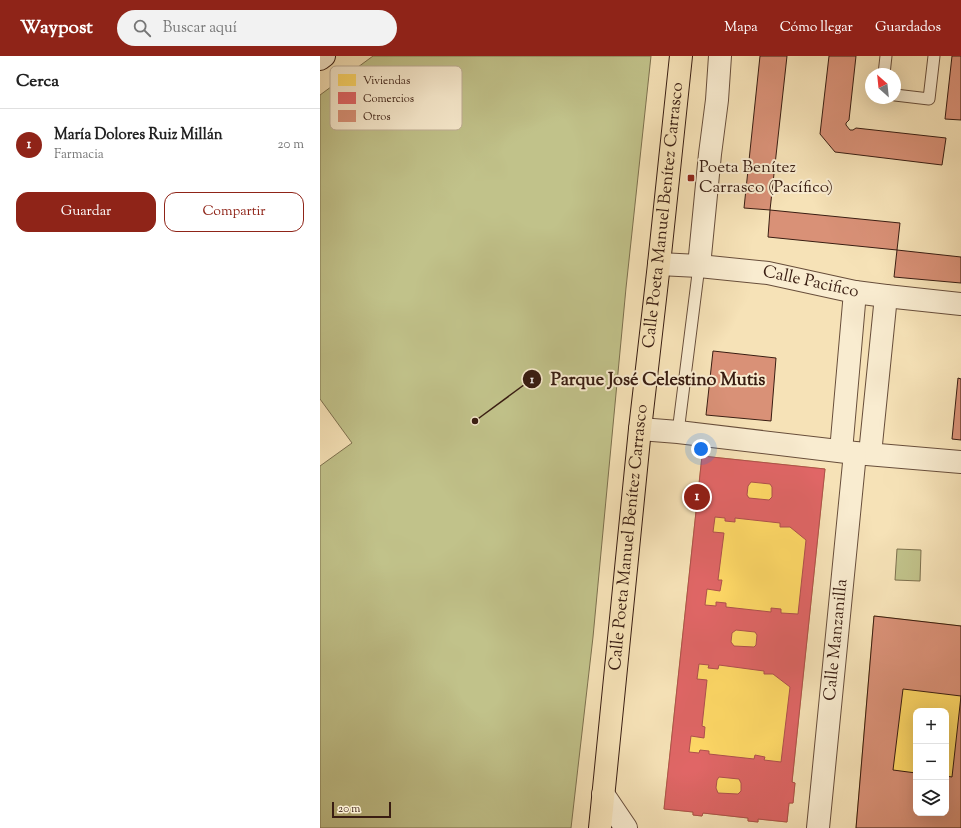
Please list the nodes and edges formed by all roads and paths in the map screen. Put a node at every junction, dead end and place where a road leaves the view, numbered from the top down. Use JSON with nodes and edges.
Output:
{"nodes":[{"id":1,"x":324,"y":56,"type":"edge"},
{"id":2,"x":681,"y":56,"type":"edge"},
{"id":3,"x":720,"y":56,"type":"edge"},
{"id":4,"x":886,"y":56,"type":"edge"},
{"id":5,"x":934,"y":56,"type":"edge"},
{"id":6,"x":320,"y":59,"type":"edge"},
{"id":7,"x":885,"y":68,"type":"edge"},
{"id":8,"x":901,"y":96,"type":"edge"},
{"id":9,"x":659,"y":264,"type":"junction"},
{"id":10,"x":698,"y":266,"type":"junction"},
{"id":11,"x":855,"y":292,"type":"junction"},
{"id":12,"x":886,"y":296,"type":"junction"},
{"id":13,"x":961,"y":304,"type":"edge"},
{"id":14,"x":640,"y":429,"type":"junction"},
{"id":15,"x":678,"y":432,"type":"junction"},
{"id":16,"x":855,"y":452,"type":"junction"},
{"id":17,"x":961,"y":462,"type":"edge"},
{"id":18,"x":603,"y":794,"type":"junction"},
{"id":19,"x":600,"y":828,"type":"edge"},
{"id":20,"x":626,"y":828,"type":"edge"},
{"id":21,"x":818,"y":828,"type":"edge"}],
"edges":[{"from":1,"to":6,"type":"street"},
{"from":2,"to":9,"type":"main road","name":"Calle Poeta Manuel Benítez Carrasco"},
{"from":3,"to":10,"type":"street"},
{"from":4,"to":7,"type":"lane"},
{"from":5,"to":8,"type":"lane"},
{"from":9,"to":10,"type":"street","name":"Calle Pacifico"},
{"from":9,"to":14,"type":"main road","name":"Calle Poeta Manuel Benítez Carrasco"},
{"from":10,"to":11,"type":"street","name":"Calle Pacifico"},
{"from":10,"to":15,"type":"lane"},
{"from":11,"to":12,"type":"street","name":"Calle Pacifico"},
{"from":11,"to":16,"type":"street","name":"Calle Manzanilla"},
{"from":12,"to":13,"type":"street","name":"Calle Pacifico"},
{"from":12,"to":16,"type":"street","name":"Calle Manzanilla"},
{"from":14,"to":15,"type":"street"},
{"from":14,"to":18,"type":"main road","name":"Calle Poeta Manuel Benítez Carrasco"},
{"from":15,"to":16,"type":"street"},
{"from":16,"to":17,"type":"street"},
{"from":16,"to":21,"type":"street","name":"Calle Manzanilla"},
{"from":18,"to":19,"type":"main road","name":"Calle Poeta Manuel Benítez Carrasco"},
{"from":18,"to":20,"type":"street"}]}
